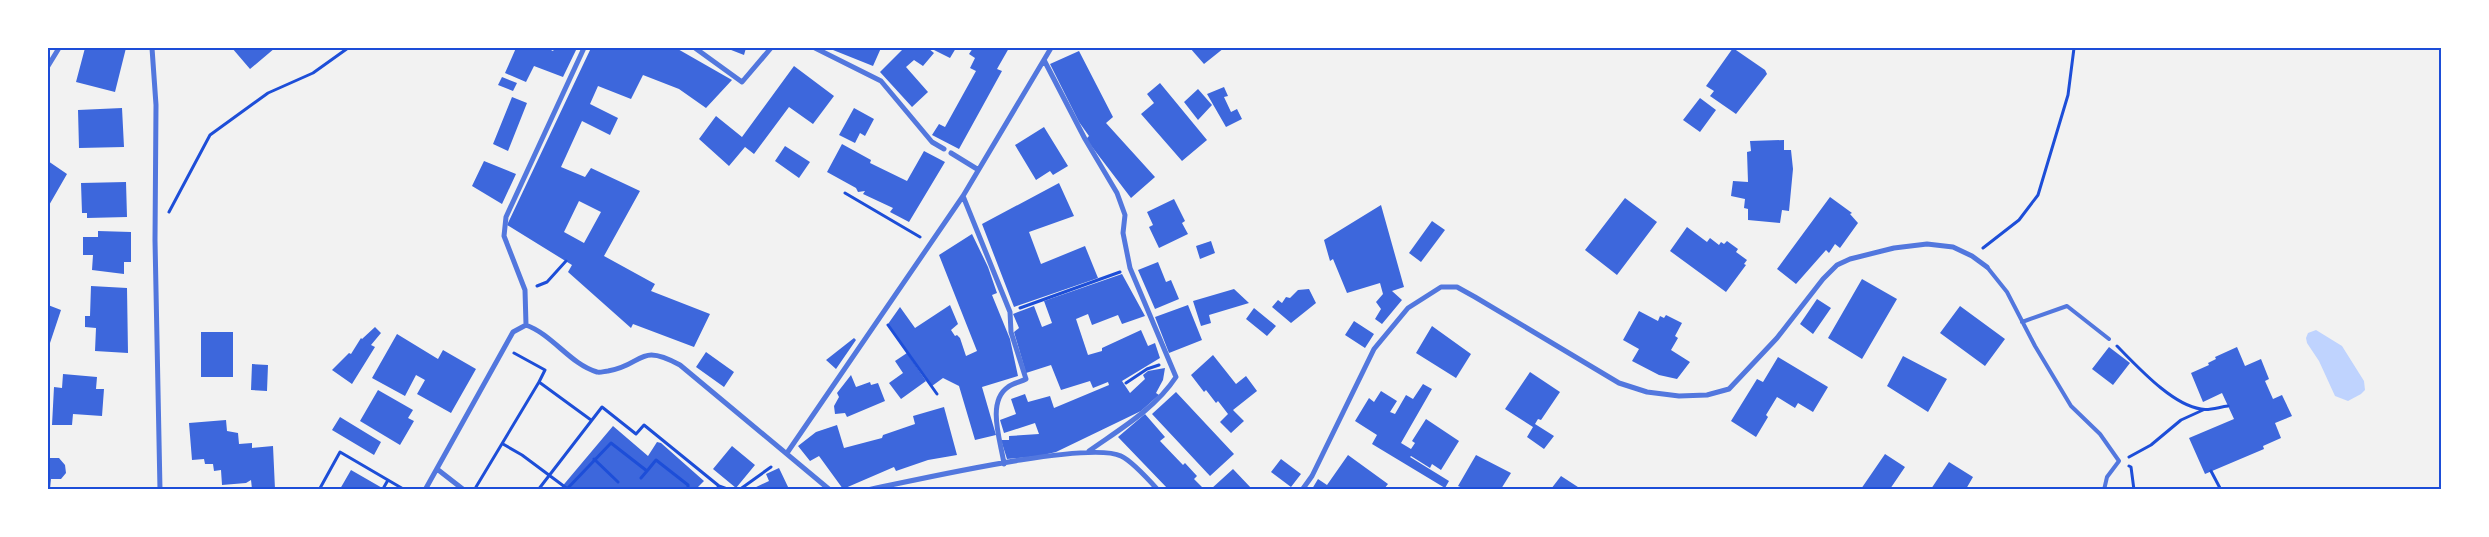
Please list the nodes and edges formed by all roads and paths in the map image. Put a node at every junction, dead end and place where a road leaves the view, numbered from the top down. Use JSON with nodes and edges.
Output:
{"nodes":[{"id":1,"x":59,"y":48,"type":"edge"},
{"id":2,"x":152,"y":48,"type":"edge"},
{"id":3,"x":348,"y":48,"type":"edge"},
{"id":4,"x":442,"y":48,"type":"edge"},
{"id":5,"x":447,"y":48,"type":"edge"},
{"id":6,"x":584,"y":48,"type":"edge"},
{"id":7,"x":695,"y":48,"type":"edge"},
{"id":8,"x":771,"y":48,"type":"edge"},
{"id":9,"x":815,"y":48,"type":"edge"},
{"id":10,"x":1051,"y":48,"type":"edge"},
{"id":11,"x":2074,"y":48,"type":"edge"},
{"id":12,"x":1044,"y":60,"type":"junction"},
{"id":13,"x":48,"y":66,"type":"edge"},
{"id":14,"x":944,"y":149,"type":"dead end"},
{"id":15,"x":951,"y":154,"type":"dead end"},
{"id":16,"x":977,"y":169,"type":"junction"},
{"id":17,"x":845,"y":193,"type":"dead end"},
{"id":18,"x":962,"y":196,"type":"junction"},
{"id":19,"x":168,"y":214,"type":"dead end"},
{"id":20,"x":929,"y":243,"type":"junction"},
{"id":21,"x":1972,"y":256,"type":"junction"},
{"id":22,"x":566,"y":261,"type":"dead end"},
{"id":23,"x":1987,"y":267,"type":"joint"},
{"id":24,"x":1130,"y":268,"type":"junction"},
{"id":25,"x":525,"y":290,"type":"junction"},
{"id":26,"x":1010,"y":312,"type":"junction"},
{"id":27,"x":881,"y":315,"type":"junction"},
{"id":28,"x":2022,"y":322,"type":"junction"},
{"id":29,"x":526,"y":325,"type":"junction"},
{"id":30,"x":2109,"y":339,"type":"joint"},
{"id":31,"x":505,"y":348,"type":"junction"},
{"id":32,"x":1169,"y":362,"type":"junction"},
{"id":33,"x":539,"y":382,"type":"junction"},
{"id":34,"x":1126,"y":383,"type":"dead end"},
{"id":35,"x":937,"y":394,"type":"dead end"},
{"id":36,"x":2228,"y":406,"type":"dead end"},
{"id":37,"x":2203,"y":410,"type":"junction"},
{"id":38,"x":591,"y":420,"type":"junction"},
{"id":39,"x":502,"y":444,"type":"junction"},
{"id":40,"x":1089,"y":451,"type":"junction"},
{"id":41,"x":787,"y":453,"type":"junction"},
{"id":42,"x":594,"y":459,"type":"junction"},
{"id":43,"x":2119,"y":461,"type":"junction"},
{"id":44,"x":1004,"y":464,"type":"junction"},
{"id":45,"x":771,"y":467,"type":"dead end"},
{"id":46,"x":437,"y":469,"type":"junction"},
{"id":47,"x":647,"y":471,"type":"junction"},
{"id":48,"x":2211,"y":471,"type":"dead end"},
{"id":49,"x":550,"y":474,"type":"junction"},
{"id":50,"x":641,"y":478,"type":"dead end"},
{"id":51,"x":388,"y":480,"type":"junction"},
{"id":52,"x":618,"y":482,"type":"dead end"},
{"id":53,"x":384,"y":486,"type":"dead end"},
{"id":54,"x":717,"y":488,"type":"edge"},
{"id":55,"x":567,"y":489,"type":"edge"},
{"id":56,"x":160,"y":490,"type":"edge"},
{"id":57,"x":319,"y":490,"type":"edge"},
{"id":58,"x":405,"y":490,"type":"edge"},
{"id":59,"x":425,"y":490,"type":"edge"},
{"id":60,"x":464,"y":490,"type":"edge"},
{"id":61,"x":479,"y":490,"type":"edge"},
{"id":62,"x":538,"y":490,"type":"edge"},
{"id":63,"x":688,"y":490,"type":"edge"},
{"id":64,"x":730,"y":490,"type":"edge"},
{"id":65,"x":739,"y":490,"type":"edge"},
{"id":66,"x":830,"y":490,"type":"edge"},
{"id":67,"x":867,"y":490,"type":"edge"},
{"id":68,"x":1158,"y":490,"type":"edge"},
{"id":69,"x":1302,"y":490,"type":"edge"},
{"id":70,"x":2104,"y":490,"type":"edge"},
{"id":71,"x":2134,"y":490,"type":"edge"},
{"id":72,"x":2221,"y":490,"type":"edge"}],
"edges":[{"from":1,"to":13,"type":"street"},
{"from":2,"to":56,"type":"street"},
{"from":3,"to":19,"type":"path"},
{"from":4,"to":5,"type":"path"},
{"from":6,"to":25,"type":"street"},
{"from":7,"to":8,"type":"street"},
{"from":9,"to":14,"type":"street"},
{"from":10,"to":12,"type":"street"},
{"from":11,"to":21,"type":"path"},
{"from":12,"to":16,"type":"street"},
{"from":12,"to":24,"type":"street"},
{"from":15,"to":16,"type":"street"},
{"from":16,"to":18,"type":"street"},
{"from":17,"to":20,"type":"path"},
{"from":18,"to":20,"type":"street"},
{"from":18,"to":26,"type":"street"},
{"from":20,"to":27,"type":"street"},
{"from":21,"to":23,"type":"street"},
{"from":21,"to":69,"type":"street"},
{"from":22,"to":25,"type":"path"},
{"from":23,"to":28,"type":"lane"},
{"from":24,"to":26,"type":"path"},
{"from":24,"to":32,"type":"street"},
{"from":25,"to":29,"type":"street"},
{"from":26,"to":44,"type":"street"},
{"from":27,"to":35,"type":"path"},
{"from":27,"to":41,"type":"street"},
{"from":28,"to":30,"type":"lane"},
{"from":28,"to":43,"type":"lane"},
{"from":29,"to":31,"type":"street"},
{"from":29,"to":41,"type":"street"},
{"from":30,"to":37,"type":"path"},
{"from":31,"to":33,"type":"path"},
{"from":31,"to":46,"type":"street"},
{"from":32,"to":34,"type":"path"},
{"from":32,"to":40,"type":"street"},
{"from":33,"to":38,"type":"path"},
{"from":33,"to":39,"type":"path"},
{"from":36,"to":37,"type":"path"},
{"from":37,"to":43,"type":"path"},
{"from":38,"to":49,"type":"path"},
{"from":38,"to":54,"type":"path"},
{"from":39,"to":49,"type":"path"},
{"from":39,"to":61,"type":"path"},
{"from":40,"to":44,"type":"street"},
{"from":40,"to":68,"type":"street"},
{"from":41,"to":66,"type":"street"},
{"from":42,"to":47,"type":"path"},
{"from":42,"to":52,"type":"path"},
{"from":42,"to":55,"type":"path"},
{"from":43,"to":70,"type":"lane"},
{"from":43,"to":71,"type":"path"},
{"from":44,"to":67,"type":"street"},
{"from":45,"to":65,"type":"path"},
{"from":46,"to":59,"type":"street"},
{"from":46,"to":60,"type":"street"},
{"from":47,"to":50,"type":"path"},
{"from":47,"to":63,"type":"path"},
{"from":48,"to":72,"type":"path"},
{"from":49,"to":55,"type":"path"},
{"from":49,"to":62,"type":"path"},
{"from":51,"to":53,"type":"path"},
{"from":51,"to":57,"type":"path"},
{"from":51,"to":58,"type":"path"},
{"from":54,"to":64,"type":"path"}]}
